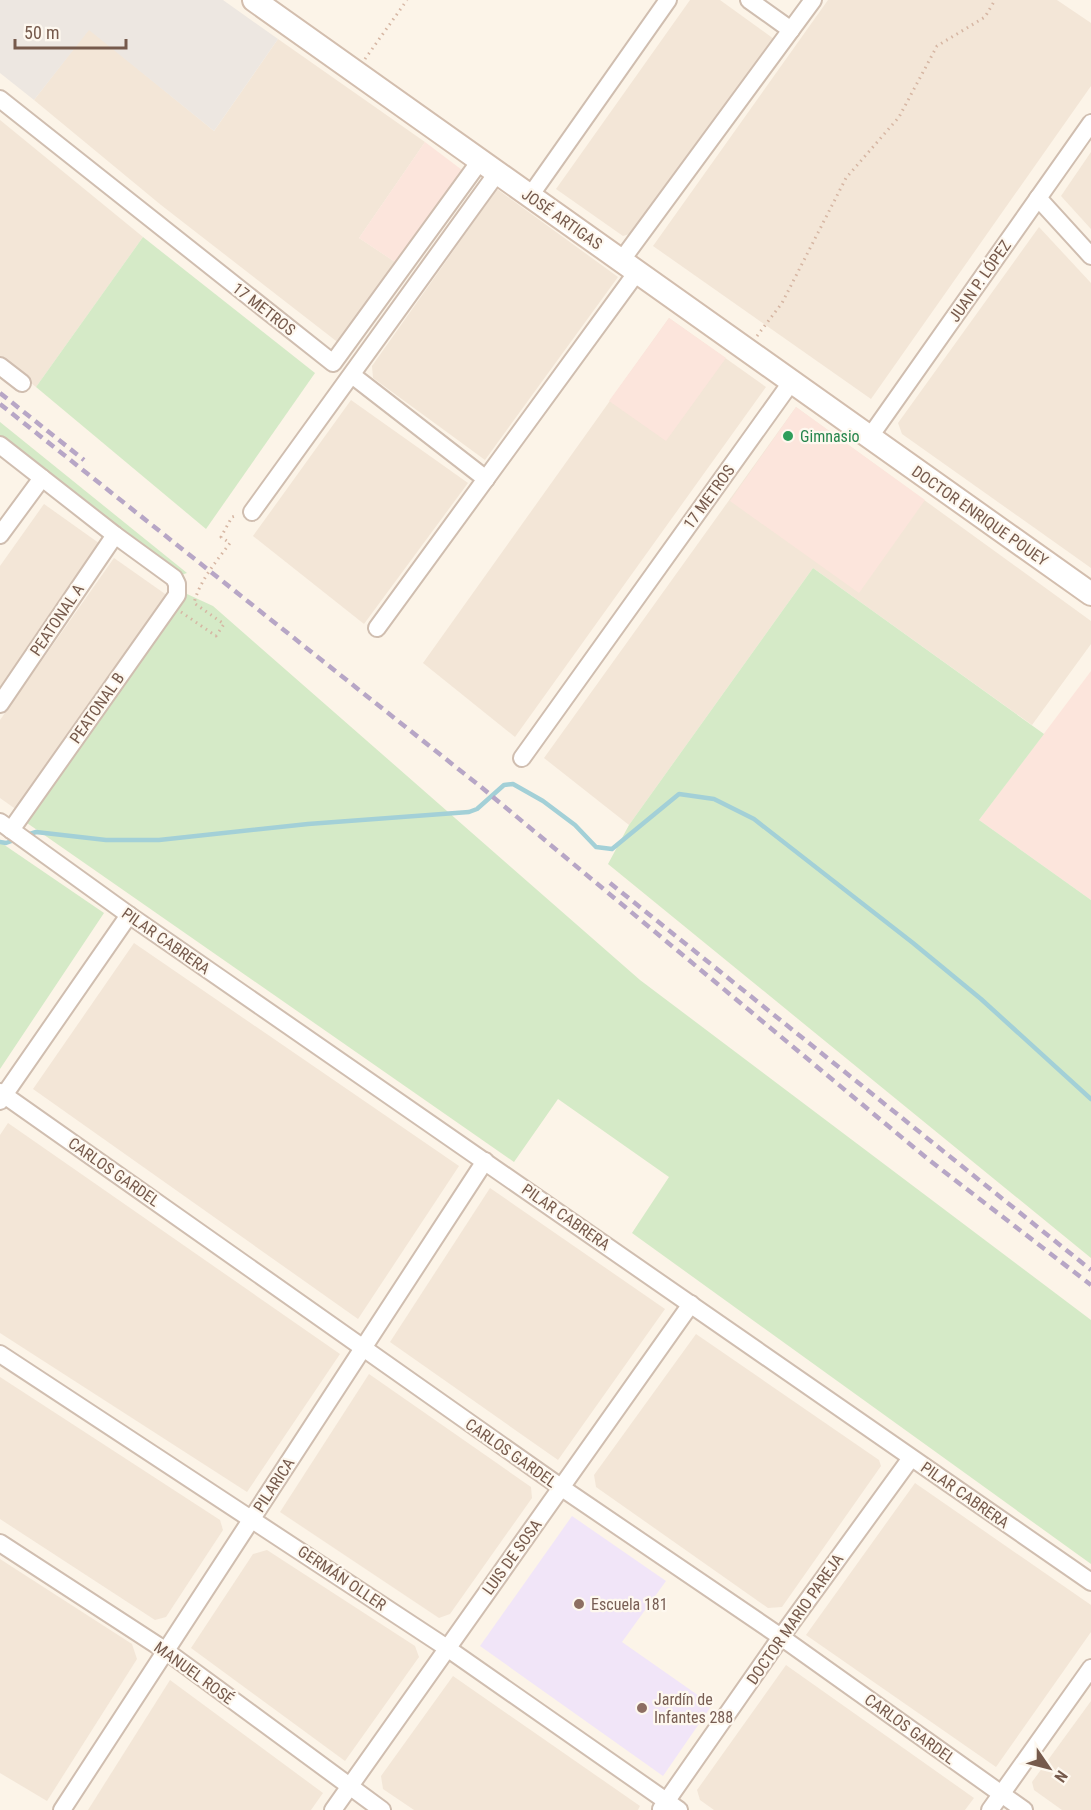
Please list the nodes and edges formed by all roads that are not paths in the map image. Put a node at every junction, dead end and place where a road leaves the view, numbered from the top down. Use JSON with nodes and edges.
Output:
{"nodes":[{"id":1,"x":254,"y":0,"type":"edge"},
{"id":2,"x":668,"y":0,"type":"edge"},
{"id":3,"x":749,"y":0,"type":"edge"},
{"id":4,"x":813,"y":0,"type":"edge"},
{"id":5,"x":791,"y":30,"type":"junction"},
{"id":6,"x":0,"y":99,"type":"edge"},
{"id":7,"x":1091,"y":123,"type":"edge"},
{"id":8,"x":488,"y":167,"type":"junction"},
{"id":9,"x":530,"y":196,"type":"junction"},
{"id":10,"x":1038,"y":198,"type":"junction"},
{"id":11,"x":1091,"y":256,"type":"edge"},
{"id":12,"x":629,"y":267,"type":"junction"},
{"id":13,"x":0,"y":366,"type":"edge"},
{"id":14,"x":352,"y":375,"type":"junction"},
{"id":15,"x":792,"y":381,"type":"junction"},
{"id":16,"x":22,"y":383,"type":"dead end"},
{"id":17,"x":869,"y":438,"type":"junction"},
{"id":18,"x":0,"y":445,"type":"edge"},
{"id":19,"x":42,"y":478,"type":"junction"},
{"id":20,"x":486,"y":479,"type":"junction"},
{"id":21,"x":252,"y":512,"type":"road end"},
{"id":22,"x":0,"y":535,"type":"edge"},
{"id":23,"x":115,"y":535,"type":"junction"},
{"id":24,"x":1091,"y":594,"type":"edge"},
{"id":25,"x":377,"y":628,"type":"dead end"},
{"id":26,"x":0,"y":704,"type":"edge"},
{"id":27,"x":522,"y":759,"type":"dead end"},
{"id":28,"x":8,"y":828,"type":"edge"},
{"id":29,"x":129,"y":915,"type":"junction"},
{"id":30,"x":1,"y":1096,"type":"edge"},
{"id":31,"x":486,"y":1161,"type":"junction"},
{"id":32,"x":691,"y":1304,"type":"junction"},
{"id":33,"x":363,"y":1350,"type":"junction"},
{"id":34,"x":0,"y":1354,"type":"edge"},
{"id":35,"x":910,"y":1458,"type":"junction"},
{"id":36,"x":562,"y":1488,"type":"junction"},
{"id":37,"x":252,"y":1518,"type":"junction"},
{"id":38,"x":0,"y":1543,"type":"edge"},
{"id":39,"x":1091,"y":1582,"type":"edge"},
{"id":40,"x":781,"y":1637,"type":"junction"},
{"id":41,"x":447,"y":1648,"type":"junction"},
{"id":42,"x":166,"y":1651,"type":"junction"},
{"id":43,"x":1091,"y":1668,"type":"edge"},
{"id":44,"x":349,"y":1787,"type":"junction"},
{"id":45,"x":1001,"y":1794,"type":"junction"},
{"id":46,"x":669,"y":1807,"type":"edge"},
{"id":47,"x":62,"y":1810,"type":"edge"},
{"id":48,"x":333,"y":1810,"type":"edge"},
{"id":49,"x":382,"y":1810,"type":"edge"},
{"id":50,"x":990,"y":1810,"type":"edge"},
{"id":51,"x":1024,"y":1810,"type":"edge"}],
"edges":[{"from":1,"to":8,"type":"street","name":"JOSÉ ARTIGAS"},
{"from":2,"to":9,"type":"street"},
{"from":3,"to":5,"type":"street"},
{"from":4,"to":5,"type":"street"},
{"from":5,"to":12,"type":"street"},
{"from":6,"to":8,"type":"street","name":"17 METROS"},
{"from":7,"to":10,"type":"street","name":"JUAN P. LÓPEZ"},
{"from":8,"to":9,"type":"street","name":"JOSÉ ARTIGAS"},
{"from":8,"to":14,"type":"street"},
{"from":9,"to":12,"type":"street","name":"JOSÉ ARTIGAS"},
{"from":10,"to":11,"type":"street"},
{"from":10,"to":17,"type":"street","name":"JUAN P. LÓPEZ"},
{"from":12,"to":15,"type":"street","name":"JOSÉ ARTIGAS"},
{"from":12,"to":20,"type":"street"},
{"from":13,"to":16,"type":"street"},
{"from":14,"to":20,"type":"street"},
{"from":14,"to":21,"type":"street"},
{"from":15,"to":17,"type":"street","name":"JOSÉ ARTIGAS"},
{"from":15,"to":27,"type":"street","name":"17 METROS"},
{"from":17,"to":24,"type":"street","name":"DOCTOR ENRIQUE POUEY"},
{"from":18,"to":19,"type":"street"},
{"from":19,"to":22,"type":"street"},
{"from":19,"to":23,"type":"street"},
{"from":20,"to":25,"type":"street"},
{"from":23,"to":26,"type":"street","name":"PEATONAL A"},
{"from":23,"to":28,"type":"street","name":"PEATONAL B"},
{"from":28,"to":29,"type":"street","name":"PILAR CABRERA"},
{"from":29,"to":30,"type":"street"},
{"from":29,"to":31,"type":"street","name":"PILAR CABRERA"},
{"from":30,"to":33,"type":"street","name":"CARLOS GARDEL"},
{"from":31,"to":32,"type":"street","name":"PILAR CABRERA"},
{"from":31,"to":33,"type":"street","name":"PILARICA"},
{"from":32,"to":35,"type":"street","name":"PILAR CABRERA"},
{"from":32,"to":36,"type":"street","name":"LUIS DE SOSA"},
{"from":33,"to":36,"type":"street","name":"CARLOS GARDEL"},
{"from":33,"to":37,"type":"street","name":"PILARICA"},
{"from":34,"to":37,"type":"street","name":"GERMÁN OLLER"},
{"from":35,"to":39,"type":"street","name":"PILAR CABRERA"},
{"from":35,"to":40,"type":"street","name":"DOCTOR MARIO PAREJA"},
{"from":36,"to":40,"type":"street","name":"CARLOS GARDEL"},
{"from":36,"to":41,"type":"street","name":"LUIS DE SOSA"},
{"from":37,"to":41,"type":"street","name":"GERMÁN OLLER"},
{"from":37,"to":42,"type":"street","name":"PILARICA"},
{"from":38,"to":42,"type":"street","name":"MANUEL ROSÉ"},
{"from":40,"to":45,"type":"street","name":"CARLOS GARDEL"},
{"from":40,"to":46,"type":"street","name":"DOCTOR MARIO PAREJA"},
{"from":41,"to":44,"type":"street","name":"LUIS DE SOSA"},
{"from":41,"to":46,"type":"street","name":"GERMÁN OLLER"},
{"from":42,"to":44,"type":"street","name":"MANUEL ROSÉ"},
{"from":42,"to":47,"type":"street","name":"PILARICA"},
{"from":43,"to":45,"type":"street"},
{"from":44,"to":48,"type":"street","name":"LUIS DE SOSA"},
{"from":44,"to":49,"type":"street","name":"MANUEL ROSÉ"},
{"from":45,"to":50,"type":"street"},
{"from":45,"to":51,"type":"street","name":"CARLOS GARDEL"}]}
